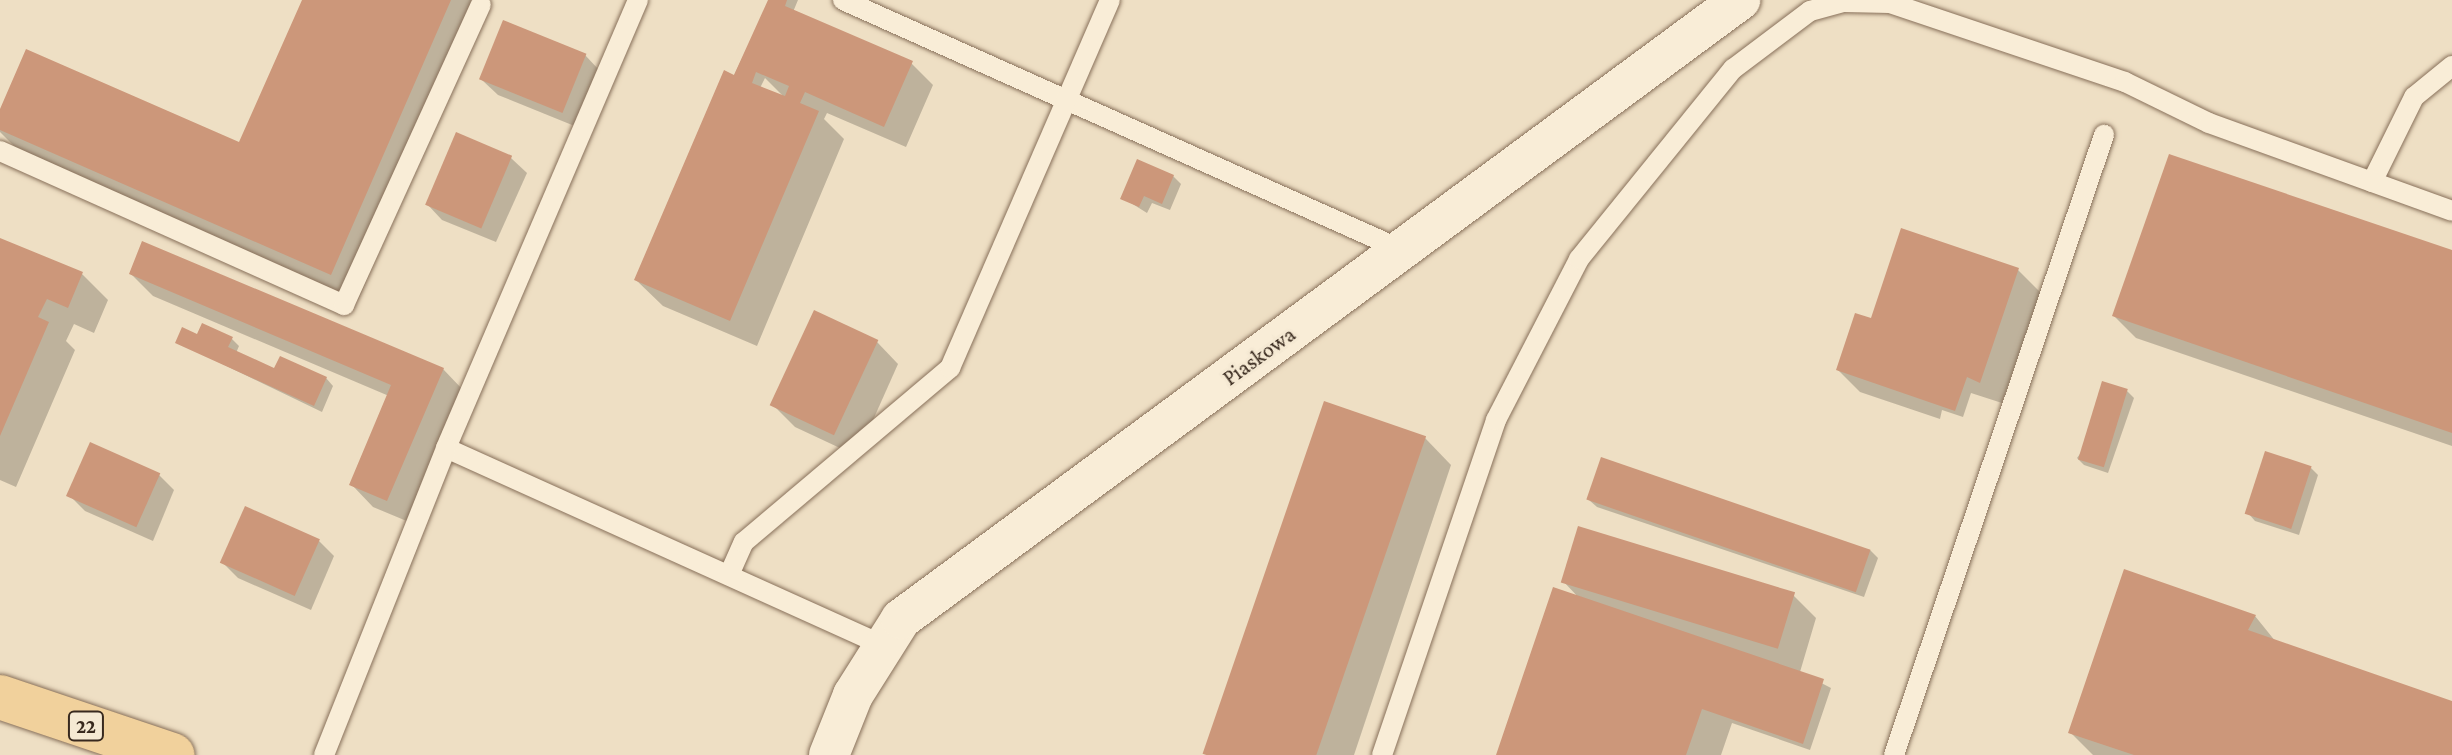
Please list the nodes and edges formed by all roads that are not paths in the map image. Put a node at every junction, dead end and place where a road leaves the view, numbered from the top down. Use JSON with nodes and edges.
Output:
{"nodes":[{"id":1,"x":638,"y":0,"type":"edge"},
{"id":2,"x":843,"y":0,"type":"edge"},
{"id":3,"x":1110,"y":0,"type":"edge"},
{"id":4,"x":1740,"y":0,"type":"edge"},
{"id":5,"x":481,"y":5,"type":"dead end"},
{"id":6,"x":2452,"y":66,"type":"edge"},
{"id":7,"x":1067,"y":98,"type":"junction"},
{"id":8,"x":2104,"y":135,"type":"dead end"},
{"id":9,"x":0,"y":151,"type":"edge"},
{"id":10,"x":2372,"y":182,"type":"junction"},
{"id":11,"x":2452,"y":211,"type":"edge"},
{"id":12,"x":1402,"y":250,"type":"junction"},
{"id":13,"x":446,"y":448,"type":"junction"},
{"id":14,"x":729,"y":575,"type":"junction"},
{"id":15,"x":885,"y":646,"type":"junction"},
{"id":16,"x":0,"y":697,"type":"edge"},
{"id":17,"x":172,"y":755,"type":"edge"},
{"id":18,"x":324,"y":755,"type":"edge"},
{"id":19,"x":829,"y":755,"type":"edge"},
{"id":20,"x":1382,"y":755,"type":"edge"},
{"id":21,"x":1894,"y":755,"type":"edge"}],
"edges":[{"from":1,"to":13,"type":"lane"},
{"from":2,"to":7,"type":"lane"},
{"from":3,"to":7,"type":"lane"},
{"from":4,"to":12,"type":"street","name":"Piaskowa"},
{"from":5,"to":9,"type":"lane"},
{"from":6,"to":10,"type":"lane"},
{"from":7,"to":12,"type":"lane"},
{"from":7,"to":14,"type":"lane"},
{"from":8,"to":21,"type":"lane"},
{"from":10,"to":11,"type":"lane"},
{"from":10,"to":20,"type":"lane"},
{"from":12,"to":15,"type":"street","name":"Piaskowa"},
{"from":13,"to":14,"type":"lane"},
{"from":13,"to":18,"type":"lane"},
{"from":14,"to":15,"type":"lane"},
{"from":15,"to":19,"type":"street","name":"Piaskowa"},
{"from":16,"to":17,"type":"main road","number":"22"}]}
